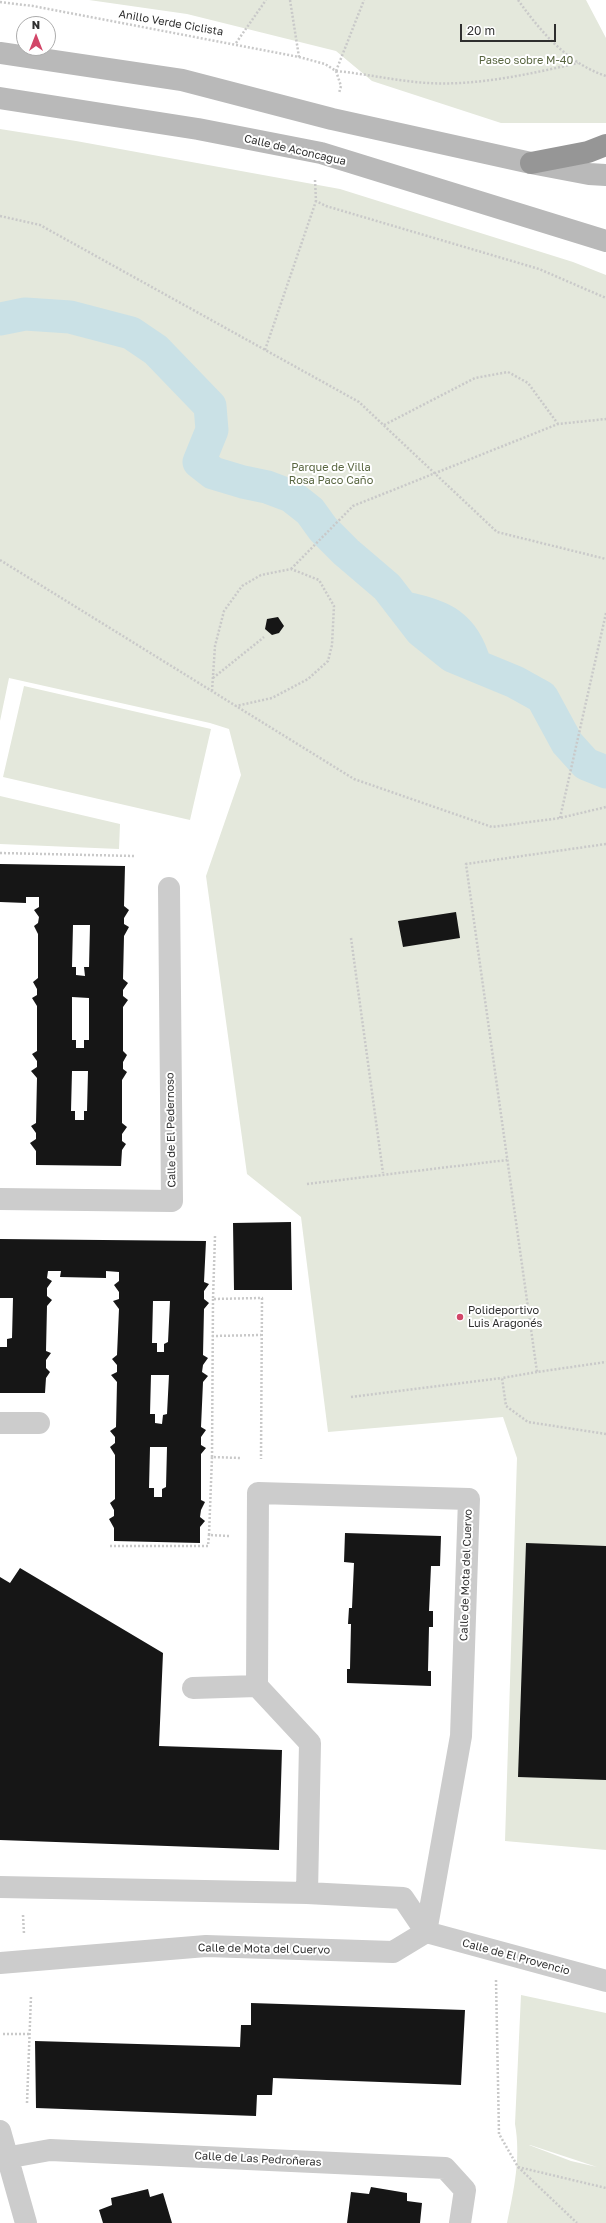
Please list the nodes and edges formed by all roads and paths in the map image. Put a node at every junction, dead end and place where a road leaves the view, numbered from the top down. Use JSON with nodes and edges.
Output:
{"nodes":[{"id":1,"x":266,"y":0,"type":"edge"},
{"id":2,"x":290,"y":0,"type":"edge"},
{"id":3,"x":364,"y":0,"type":"edge"},
{"id":4,"x":518,"y":0,"type":"edge"},
{"id":5,"x":0,"y":2,"type":"edge"},
{"id":6,"x":236,"y":44,"type":"junction"},
{"id":7,"x":0,"y":53,"type":"edge"},
{"id":8,"x":299,"y":57,"type":"junction"},
{"id":9,"x":578,"y":63,"type":"junction"},
{"id":10,"x":336,"y":71,"type":"junction"},
{"id":11,"x":606,"y":76,"type":"edge"},
{"id":12,"x":0,"y":98,"type":"edge"},
{"id":13,"x":606,"y":145,"type":"edge"},
{"id":14,"x":531,"y":163,"type":"junction"},
{"id":15,"x":606,"y":175,"type":"edge"},
{"id":16,"x":316,"y":201,"type":"dead end"},
{"id":17,"x":0,"y":216,"type":"edge"},
{"id":18,"x":606,"y":241,"type":"edge"},
{"id":19,"x":265,"y":350,"type":"junction"},
{"id":20,"x":606,"y":419,"type":"edge"},
{"id":21,"x":558,"y":424,"type":"junction"},
{"id":22,"x":384,"y":425,"type":"junction"},
{"id":23,"x":434,"y":472,"type":"junction"},
{"id":24,"x":606,"y":559,"type":"edge"},
{"id":25,"x":0,"y":560,"type":"edge"},
{"id":26,"x":291,"y":569,"type":"junction"},
{"id":27,"x":606,"y":613,"type":"edge"},
{"id":28,"x":264,"y":637,"type":"dead end"},
{"id":29,"x":213,"y":678,"type":"junction"},
{"id":30,"x":212,"y":691,"type":"junction"},
{"id":31,"x":236,"y":706,"type":"junction"},
{"id":32,"x":606,"y":807,"type":"edge"},
{"id":33,"x":560,"y":818,"type":"junction"},
{"id":34,"x":606,"y":844,"type":"edge"},
{"id":35,"x":0,"y":853,"type":"edge"},
{"id":36,"x":134,"y":856,"type":"dead end"},
{"id":37,"x":169,"y":888,"type":"dead end"},
{"id":38,"x":351,"y":938,"type":"dead end"},
{"id":39,"x":508,"y":1160,"type":"junction"},
{"id":40,"x":383,"y":1174,"type":"junction"},
{"id":41,"x":307,"y":1184,"type":"dead end"},
{"id":42,"x":0,"y":1199,"type":"edge"},
{"id":43,"x":215,"y":1236,"type":"dead end"},
{"id":44,"x":212,"y":1299,"type":"junction"},
{"id":45,"x":261,"y":1335,"type":"junction"},
{"id":46,"x":212,"y":1336,"type":"junction"},
{"id":47,"x":606,"y":1362,"type":"edge"},
{"id":48,"x":537,"y":1372,"type":"junction"},
{"id":49,"x":502,"y":1378,"type":"junction"},
{"id":50,"x":351,"y":1397,"type":"dead end"},
{"id":51,"x":0,"y":1422,"type":"edge"},
{"id":52,"x":39,"y":1423,"type":"dead end"},
{"id":53,"x":606,"y":1434,"type":"edge"},
{"id":54,"x":212,"y":1457,"type":"junction"},
{"id":55,"x":240,"y":1458,"type":"dead end"},
{"id":56,"x":261,"y":1459,"type":"dead end"},
{"id":57,"x":209,"y":1535,"type":"junction"},
{"id":58,"x":231,"y":1536,"type":"dead end"},
{"id":59,"x":110,"y":1546,"type":"dead end"},
{"id":60,"x":257,"y":1686,"type":"junction"},
{"id":61,"x":193,"y":1688,"type":"dead end"},
{"id":62,"x":0,"y":1887,"type":"edge"},
{"id":63,"x":307,"y":1893,"type":"junction"},
{"id":64,"x":23,"y":1907,"type":"dead end"},
{"id":65,"x":426,"y":1932,"type":"junction"},
{"id":66,"x":24,"y":1938,"type":"dead end"},
{"id":67,"x":0,"y":1963,"type":"edge"},
{"id":68,"x":496,"y":1979,"type":"dead end"},
{"id":69,"x":606,"y":1981,"type":"edge"},
{"id":70,"x":31,"y":1996,"type":"dead end"},
{"id":71,"x":3,"y":2034,"type":"dead end"},
{"id":72,"x":30,"y":2034,"type":"junction"},
{"id":73,"x":27,"y":2103,"type":"dead end"},
{"id":74,"x":0,"y":2131,"type":"edge"},
{"id":75,"x":4,"y":2158,"type":"edge"},
{"id":76,"x":518,"y":2167,"type":"junction"},
{"id":77,"x":606,"y":2188,"type":"edge"},
{"id":78,"x":26,"y":2223,"type":"edge"},
{"id":79,"x":460,"y":2223,"type":"edge"},
{"id":80,"x":577,"y":2223,"type":"edge"}],
"edges":[{"from":1,"to":6,"type":"path"},
{"from":2,"to":8,"type":"path"},
{"from":3,"to":10,"type":"path"},
{"from":4,"to":9,"type":"path"},
{"from":5,"to":6,"type":"path","name":"Anillo Verde Ciclista"},
{"from":6,"to":8,"type":"path","name":"Anillo Verde Ciclista"},
{"from":7,"to":14,"type":"main road"},
{"from":8,"to":10,"type":"path","name":"Anillo Verde Ciclista"},
{"from":9,"to":10,"type":"path","name":"Anillo Verde Ciclista"},
{"from":9,"to":11,"type":"path"},
{"from":12,"to":18,"type":"main road","name":"Calle de Aconcagua"},
{"from":13,"to":14,"type":"highway"},
{"from":14,"to":15,"type":"main road"},
{"from":16,"to":19,"type":"path"},
{"from":17,"to":19,"type":"path"},
{"from":19,"to":22,"type":"path"},
{"from":20,"to":21,"type":"path"},
{"from":21,"to":22,"type":"path"},
{"from":21,"to":23,"type":"path"},
{"from":22,"to":23,"type":"path"},
{"from":23,"to":24,"type":"path"},
{"from":23,"to":26,"type":"path"},
{"from":25,"to":30,"type":"path"},
{"from":26,"to":29,"type":"path"},
{"from":26,"to":31,"type":"path"},
{"from":27,"to":33,"type":"path"},
{"from":28,"to":29,"type":"path"},
{"from":29,"to":30,"type":"path"},
{"from":30,"to":31,"type":"path"},
{"from":31,"to":33,"type":"path"},
{"from":32,"to":33,"type":"path"},
{"from":34,"to":39,"type":"path"},
{"from":35,"to":36,"type":"path"},
{"from":37,"to":42,"type":"street","name":"Calle de El Pedernoso"},
{"from":38,"to":40,"type":"path"},
{"from":39,"to":40,"type":"path"},
{"from":39,"to":48,"type":"path"},
{"from":40,"to":41,"type":"path"},
{"from":43,"to":44,"type":"path"},
{"from":44,"to":45,"type":"path"},
{"from":44,"to":46,"type":"path"},
{"from":45,"to":46,"type":"path"},
{"from":45,"to":56,"type":"path"},
{"from":46,"to":54,"type":"path"},
{"from":47,"to":48,"type":"path"},
{"from":48,"to":49,"type":"path"},
{"from":49,"to":50,"type":"path"},
{"from":49,"to":53,"type":"path"},
{"from":51,"to":52,"type":"street"},
{"from":54,"to":55,"type":"path"},
{"from":54,"to":57,"type":"path"},
{"from":57,"to":58,"type":"path"},
{"from":57,"to":59,"type":"path"},
{"from":60,"to":61,"type":"street"},
{"from":60,"to":63,"type":"street"},
{"from":60,"to":65,"type":"street","name":"Calle de Mota del Cuervo"},
{"from":62,"to":63,"type":"street"},
{"from":63,"to":65,"type":"street"},
{"from":64,"to":66,"type":"path"},
{"from":65,"to":67,"type":"street","name":"Calle de Mota del Cuervo"},
{"from":65,"to":69,"type":"street","name":"Calle de El Provencio"},
{"from":68,"to":76,"type":"path"},
{"from":70,"to":72,"type":"path"},
{"from":71,"to":72,"type":"path"},
{"from":72,"to":73,"type":"path"},
{"from":74,"to":75,"type":"street"},
{"from":75,"to":78,"type":"street"},
{"from":75,"to":79,"type":"street","name":"Calle de Las Pedroñeras"},
{"from":76,"to":77,"type":"path"},
{"from":76,"to":80,"type":"path"}]}
